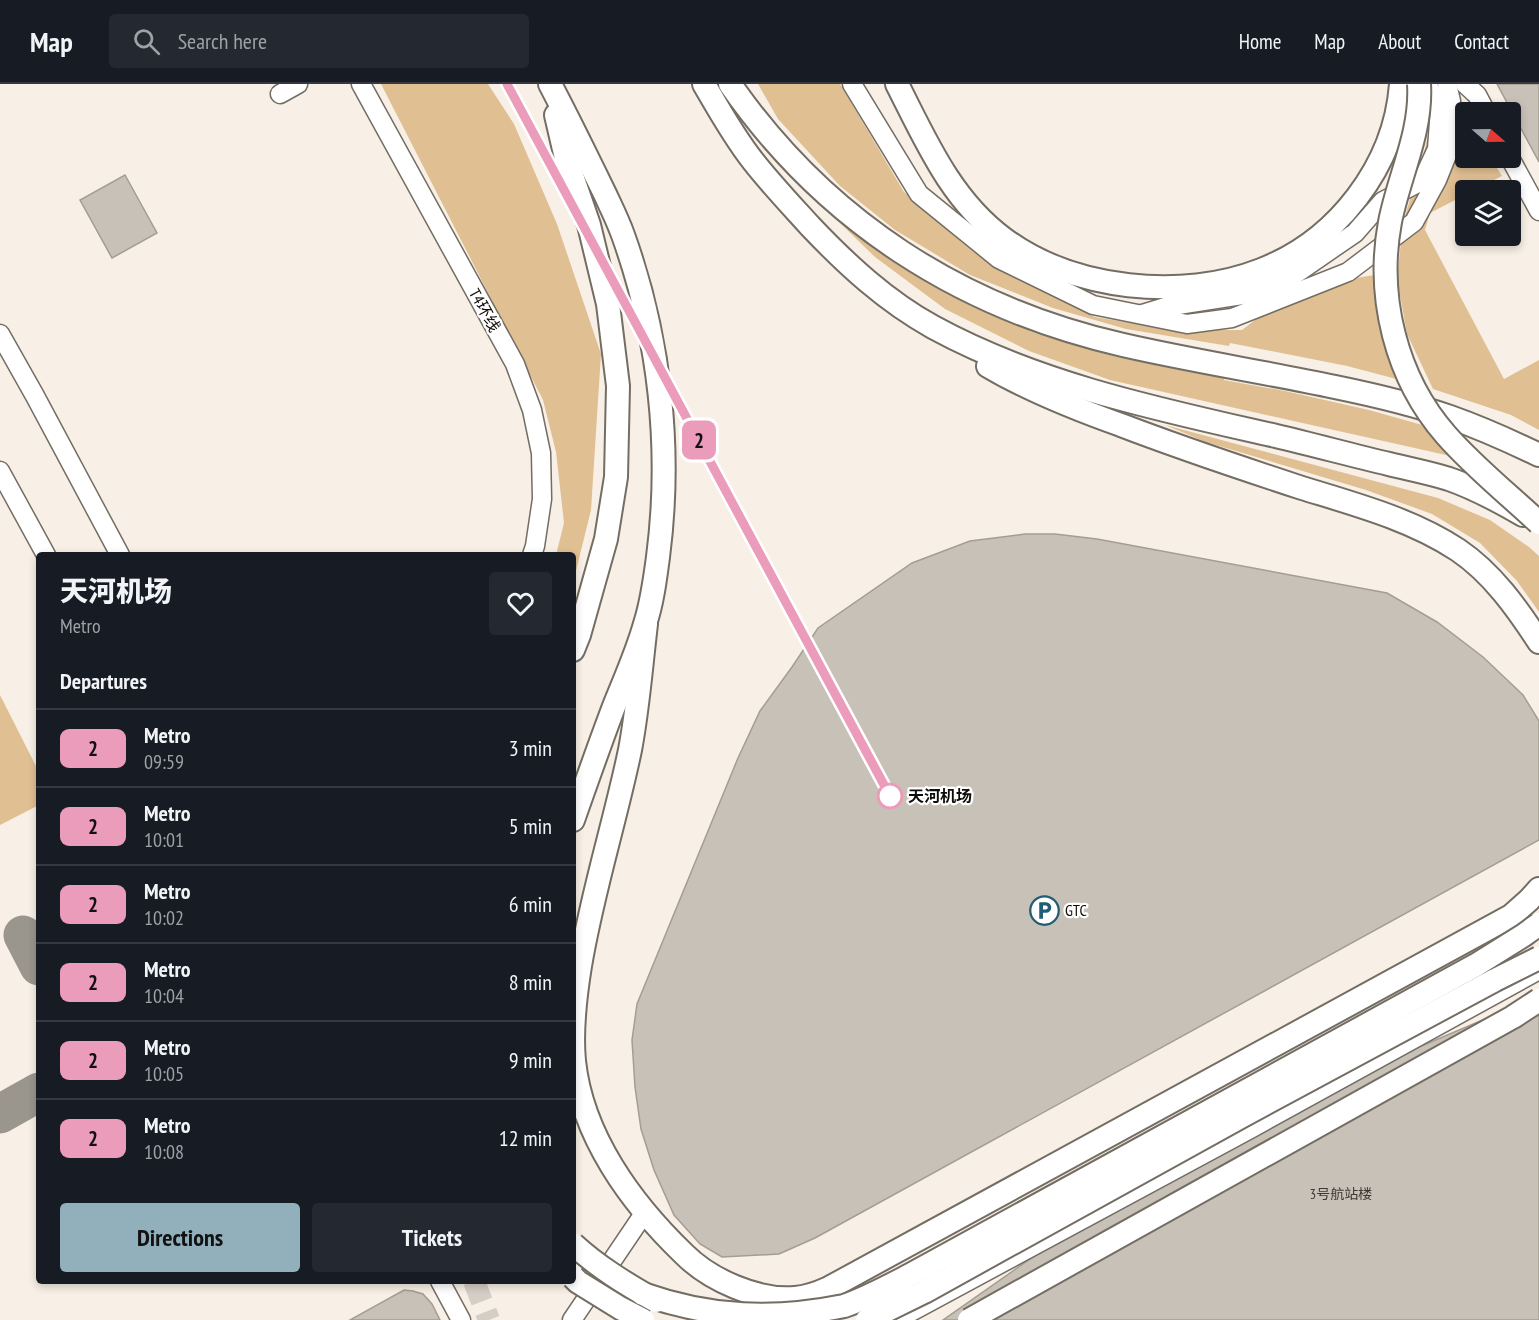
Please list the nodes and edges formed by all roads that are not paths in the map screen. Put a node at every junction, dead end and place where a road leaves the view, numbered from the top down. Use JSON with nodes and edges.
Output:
{"nodes":[{"id":1,"x":298,"y":84,"type":"edge"},
{"id":2,"x":361,"y":84,"type":"edge"},
{"id":3,"x":549,"y":84,"type":"edge"},
{"id":4,"x":704,"y":84,"type":"edge"},
{"id":5,"x":730,"y":84,"type":"edge"},
{"id":6,"x":852,"y":84,"type":"edge"},
{"id":7,"x":897,"y":84,"type":"edge"},
{"id":8,"x":1401,"y":84,"type":"edge"},
{"id":9,"x":1419,"y":84,"type":"edge"},
{"id":10,"x":1427,"y":84,"type":"edge"},
{"id":11,"x":1447,"y":84,"type":"edge"},
{"id":12,"x":1465,"y":84,"type":"edge"},
{"id":13,"x":280,"y":94,"type":"dead end"},
{"id":14,"x":1481,"y":102,"type":"edge"},
{"id":15,"x":1515,"y":168,"type":"edge"},
{"id":16,"x":1539,"y":211,"type":"edge"},
{"id":17,"x":1141,"y":315,"type":"junction"},
{"id":18,"x":933,"y":327,"type":"junction"},
{"id":19,"x":0,"y":334,"type":"edge"},
{"id":20,"x":1539,"y":455,"type":"edge"},
{"id":21,"x":0,"y":471,"type":"edge"},
{"id":22,"x":1539,"y":525,"type":"edge"},
{"id":23,"x":44,"y":552,"type":"edge"},
{"id":24,"x":118,"y":552,"type":"edge"},
{"id":25,"x":533,"y":552,"type":"edge"},
{"id":26,"x":646,"y":624,"type":"junction"},
{"id":27,"x":576,"y":642,"type":"edge"},
{"id":28,"x":1539,"y":642,"type":"edge"},
{"id":29,"x":576,"y":812,"type":"edge"},
{"id":30,"x":1539,"y":889,"type":"edge"},
{"id":31,"x":1539,"y":924,"type":"edge"},
{"id":32,"x":1539,"y":958,"type":"edge"},
{"id":33,"x":1539,"y":970,"type":"edge"},
{"id":34,"x":1539,"y":1000,"type":"edge"},
{"id":35,"x":576,"y":1001,"type":"edge"},
{"id":36,"x":576,"y":1071,"type":"edge"},
{"id":37,"x":645,"y":1212,"type":"junction"},
{"id":38,"x":576,"y":1247,"type":"edge"},
{"id":39,"x":576,"y":1262,"type":"edge"},
{"id":40,"x":600,"y":1278,"type":"junction"},
{"id":41,"x":576,"y":1280,"type":"edge"},
{"id":42,"x":442,"y":1284,"type":"edge"},
{"id":43,"x":643,"y":1294,"type":"junction"},
{"id":44,"x":461,"y":1320,"type":"edge"},
{"id":45,"x":572,"y":1320,"type":"edge"},
{"id":46,"x":625,"y":1320,"type":"edge"},
{"id":47,"x":643,"y":1320,"type":"edge"},
{"id":48,"x":694,"y":1320,"type":"edge"},
{"id":49,"x":867,"y":1320,"type":"edge"},
{"id":50,"x":896,"y":1320,"type":"edge"},
{"id":51,"x":969,"y":1320,"type":"edge"}],
"edges":[{"from":1,"to":13,"type":"street"},
{"from":2,"to":25,"type":"street","name":"T4环线"},
{"from":3,"to":26,"type":"main road"},
{"from":3,"to":27,"type":"main road"},
{"from":4,"to":18,"type":"main road"},
{"from":5,"to":20,"type":"main road"},
{"from":6,"to":17,"type":"street"},
{"from":7,"to":8,"type":"main road"},
{"from":9,"to":22,"type":"main road","bridge":true},
{"from":10,"to":17,"type":"street"},
{"from":11,"to":17,"type":"street"},
{"from":12,"to":14,"type":"street"},
{"from":15,"to":16,"type":"street"},
{"from":18,"to":22,"type":"main road","bridge":true},
{"from":18,"to":28,"type":"main road"},
{"from":19,"to":24,"type":"street"},
{"from":21,"to":23,"type":"street"},
{"from":26,"to":29,"type":"main road"},
{"from":26,"to":35,"type":"main road"},
{"from":30,"to":37,"type":"main road"},
{"from":31,"to":43,"type":"main road","bridge":true},
{"from":32,"to":49,"type":"main road","bridge":true},
{"from":33,"to":50,"type":"street"},
{"from":34,"to":51,"type":"main road","bridge":true},
{"from":36,"to":37,"type":"main road"},
{"from":37,"to":40,"type":"street"},
{"from":38,"to":43,"type":"main road","bridge":true},
{"from":39,"to":40,"type":"street"},
{"from":40,"to":45,"type":"street"},
{"from":41,"to":46,"type":"main road","bridge":true},
{"from":41,"to":47,"type":"main road","bridge":true},
{"from":42,"to":44,"type":"street"},
{"from":43,"to":48,"type":"main road","bridge":true}]}
